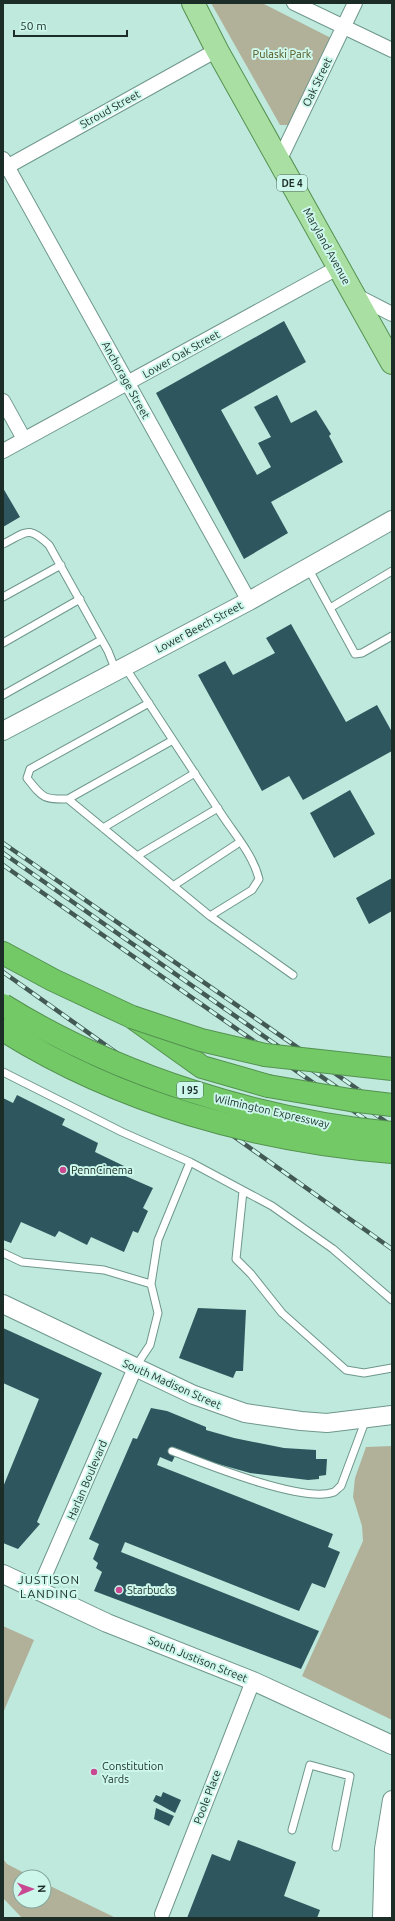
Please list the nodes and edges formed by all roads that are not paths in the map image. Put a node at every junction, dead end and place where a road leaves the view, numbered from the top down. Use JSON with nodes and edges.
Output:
{"nodes":[{"id":1,"x":193,"y":3,"type":"edge"},
{"id":2,"x":294,"y":3,"type":"edge"},
{"id":3,"x":355,"y":3,"type":"edge"},
{"id":4,"x":344,"y":27,"type":"junction"},
{"id":5,"x":217,"y":50,"type":"junction"},
{"id":6,"x":392,"y":50,"type":"edge"},
{"id":7,"x":279,"y":161,"type":"junction"},
{"id":8,"x":4,"y":165,"type":"edge"},
{"id":9,"x":338,"y":267,"type":"junction"},
{"id":10,"x":353,"y":294,"type":"junction"},
{"id":11,"x":392,"y":314,"type":"edge"},
{"id":12,"x":392,"y":363,"type":"edge"},
{"id":13,"x":127,"y":383,"type":"junction"},
{"id":14,"x":3,"y":401,"type":"edge"},
{"id":15,"x":24,"y":439,"type":"junction"},
{"id":16,"x":3,"y":451,"type":"edge"},
{"id":17,"x":392,"y":520,"type":"edge"},
{"id":18,"x":3,"y":544,"type":"edge"},
{"id":19,"x":61,"y":565,"type":"junction"},
{"id":20,"x":308,"y":567,"type":"junction"},
{"id":21,"x":392,"y":571,"type":"edge"},
{"id":22,"x":3,"y":597,"type":"edge"},
{"id":23,"x":80,"y":599,"type":"junction"},
{"id":24,"x":249,"y":601,"type":"junction"},
{"id":25,"x":330,"y":608,"type":"junction"},
{"id":26,"x":392,"y":636,"type":"edge"},
{"id":27,"x":102,"y":640,"type":"junction"},
{"id":28,"x":3,"y":642,"type":"edge"},
{"id":29,"x":120,"y":669,"type":"junction"},
{"id":30,"x":3,"y":695,"type":"edge"},
{"id":31,"x":149,"y":703,"type":"junction"},
{"id":32,"x":3,"y":731,"type":"edge"},
{"id":33,"x":173,"y":740,"type":"junction"},
{"id":34,"x":195,"y":773,"type":"junction"},
{"id":35,"x":68,"y":799,"type":"junction"},
{"id":36,"x":218,"y":808,"type":"junction"},
{"id":37,"x":103,"y":828,"type":"junction"},
{"id":38,"x":240,"y":842,"type":"junction"},
{"id":39,"x":137,"y":856,"type":"junction"},
{"id":40,"x":173,"y":886,"type":"junction"},
{"id":41,"x":210,"y":916,"type":"junction"},
{"id":42,"x":3,"y":953,"type":"edge"},
{"id":43,"x":293,"y":975,"type":"dead end"},
{"id":44,"x":3,"y":1005,"type":"edge"},
{"id":45,"x":132,"y":1017,"type":"junction"},
{"id":46,"x":3,"y":1030,"type":"edge"},
{"id":47,"x":392,"y":1068,"type":"edge"},
{"id":48,"x":3,"y":1072,"type":"edge"},
{"id":49,"x":392,"y":1105,"type":"edge"},
{"id":50,"x":392,"y":1134,"type":"edge"},
{"id":51,"x":392,"y":1152,"type":"edge"},
{"id":52,"x":190,"y":1162,"type":"junction"},
{"id":53,"x":243,"y":1191,"type":"junction"},
{"id":54,"x":3,"y":1253,"type":"edge"},
{"id":55,"x":151,"y":1284,"type":"junction"},
{"id":56,"x":392,"y":1300,"type":"edge"},
{"id":57,"x":3,"y":1304,"type":"edge"},
{"id":58,"x":135,"y":1368,"type":"junction"},
{"id":59,"x":392,"y":1368,"type":"edge"},
{"id":60,"x":382,"y":1418,"type":"edge"},
{"id":61,"x":172,"y":1451,"type":"dead end"},
{"id":62,"x":3,"y":1574,"type":"edge"},
{"id":63,"x":38,"y":1591,"type":"junction"},
{"id":64,"x":253,"y":1681,"type":"junction"},
{"id":65,"x":392,"y":1746,"type":"edge"},
{"id":66,"x":392,"y":1800,"type":"edge"},
{"id":67,"x":292,"y":1830,"type":"dead end"},
{"id":68,"x":336,"y":1847,"type":"dead end"},
{"id":69,"x":162,"y":1914,"type":"dead end"},
{"id":70,"x":382,"y":1918,"type":"edge"}],
"edges":[{"from":1,"to":5,"type":"main road","name":"Maryland Avenue","number":"DE 4"},
{"from":2,"to":4,"type":"street"},
{"from":3,"to":4,"type":"street","name":"Oak Street"},
{"from":4,"to":6,"type":"street"},
{"from":4,"to":7,"type":"street","name":"Oak Street"},
{"from":5,"to":7,"type":"main road","name":"Maryland Avenue","number":"DE 4"},
{"from":5,"to":8,"type":"street","name":"Stroud Street"},
{"from":7,"to":9,"type":"main road","name":"Maryland Avenue","number":"DE 4"},
{"from":8,"to":13,"type":"street","name":"Anchorage Street"},
{"from":9,"to":10,"type":"main road","name":"Maryland Avenue","number":"DE 4"},
{"from":9,"to":13,"type":"street","name":"Lower Oak Street"},
{"from":10,"to":11,"type":"street"},
{"from":10,"to":12,"type":"main road","name":"Maryland Avenue","number":"DE 4"},
{"from":13,"to":15,"type":"street","name":"Lower Oak Street"},
{"from":13,"to":24,"type":"street","name":"Anchorage Street"},
{"from":14,"to":15,"type":"street"},
{"from":15,"to":16,"type":"street","name":"Lower Oak Street"},
{"from":17,"to":20,"type":"street","name":"Lower Beech Street"},
{"from":18,"to":19,"type":"lane"},
{"from":19,"to":22,"type":"lane"},
{"from":19,"to":23,"type":"lane"},
{"from":20,"to":24,"type":"street","name":"Lower Beech Street"},
{"from":20,"to":25,"type":"lane"},
{"from":21,"to":25,"type":"lane"},
{"from":23,"to":27,"type":"lane"},
{"from":23,"to":28,"type":"lane"},
{"from":24,"to":29,"type":"street","name":"Lower Beech Street"},
{"from":25,"to":26,"type":"lane"},
{"from":27,"to":29,"type":"lane"},
{"from":27,"to":30,"type":"lane"},
{"from":29,"to":31,"type":"lane"},
{"from":29,"to":32,"type":"street","name":"Lower Beech Street"},
{"from":31,"to":33,"type":"lane"},
{"from":31,"to":35,"type":"lane"},
{"from":33,"to":34,"type":"lane"},
{"from":33,"to":35,"type":"lane"},
{"from":34,"to":36,"type":"lane"},
{"from":34,"to":37,"type":"lane"},
{"from":35,"to":37,"type":"lane"},
{"from":36,"to":38,"type":"lane"},
{"from":36,"to":39,"type":"lane"},
{"from":37,"to":39,"type":"lane"},
{"from":38,"to":40,"type":"lane"},
{"from":38,"to":41,"type":"lane"},
{"from":39,"to":40,"type":"lane"},
{"from":40,"to":41,"type":"lane"},
{"from":41,"to":43,"type":"lane"},
{"from":42,"to":45,"type":"highway"},
{"from":44,"to":50,"type":"highway","name":"Wilmington Expressway","number":"I 95","bridge":true},
{"from":45,"to":47,"type":"highway","bridge":true},
{"from":45,"to":49,"type":"highway","bridge":true},
{"from":46,"to":51,"type":"highway","bridge":true},
{"from":48,"to":52,"type":"lane"},
{"from":52,"to":53,"type":"lane"},
{"from":52,"to":55,"type":"lane"},
{"from":53,"to":56,"type":"lane"},
{"from":53,"to":59,"type":"lane"},
{"from":54,"to":55,"type":"lane"},
{"from":55,"to":58,"type":"lane"},
{"from":57,"to":58,"type":"street","name":"South Madison Street"},
{"from":58,"to":60,"type":"street","name":"South Madison Street"},
{"from":58,"to":63,"type":"street","name":"Harlan Boulevard"},
{"from":60,"to":61,"type":"lane"},
{"from":62,"to":63,"type":"street","name":"South Justison Street"},
{"from":63,"to":64,"type":"street","name":"South Justison Street"},
{"from":64,"to":65,"type":"street","name":"South Justison Street"},
{"from":64,"to":69,"type":"street","name":"Poole Place"},
{"from":66,"to":70,"type":"street"},
{"from":67,"to":68,"type":"lane"}]}
